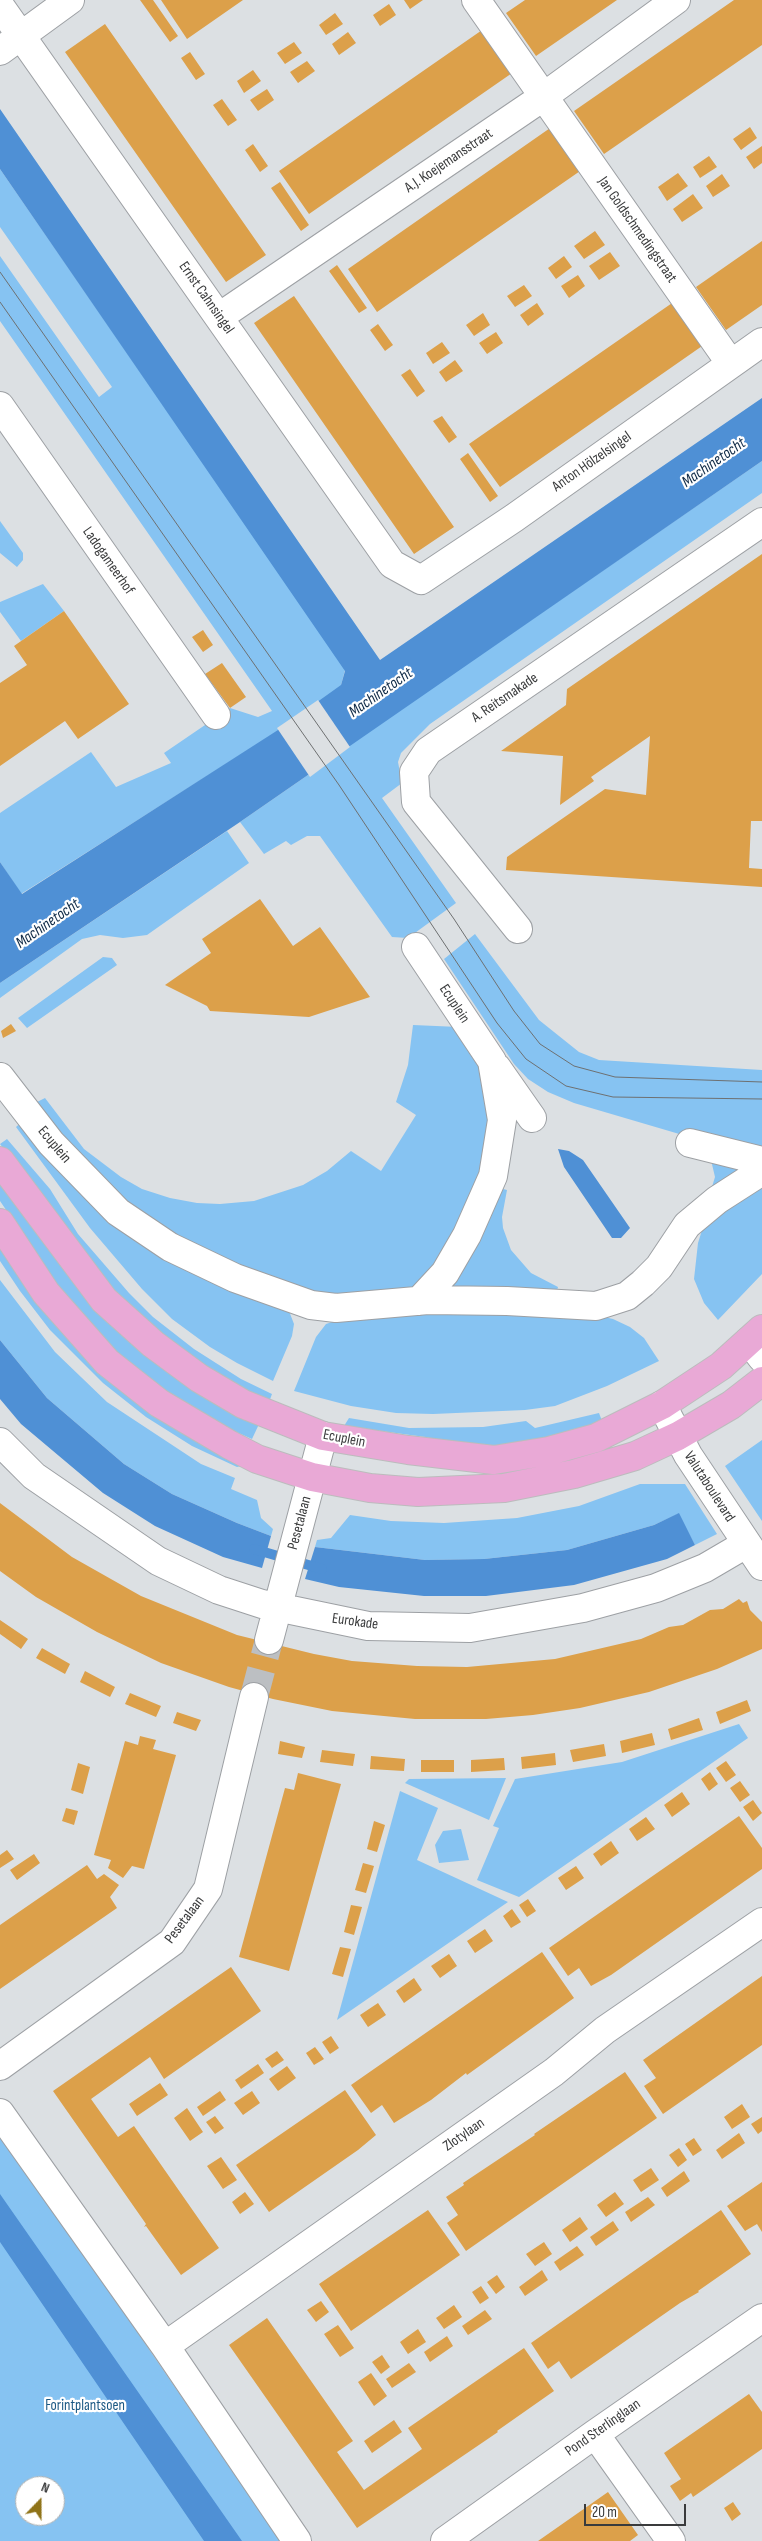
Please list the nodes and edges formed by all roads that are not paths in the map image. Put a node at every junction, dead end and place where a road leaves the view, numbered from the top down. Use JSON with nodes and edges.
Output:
{"nodes":[{"id":1,"x":70,"y":0,"type":"edge"},
{"id":2,"x":676,"y":0,"type":"edge"},
{"id":3,"x":0,"y":6,"type":"edge"},
{"id":4,"x":482,"y":9,"type":"edge"},
{"id":5,"x":10,"y":43,"type":"edge"},
{"id":6,"x":544,"y":97,"type":"junction"},
{"id":7,"x":219,"y":317,"type":"junction"},
{"id":8,"x":762,"y":342,"type":"edge"},
{"id":9,"x":730,"y":364,"type":"junction"},
{"id":10,"x":0,"y":406,"type":"edge"},
{"id":11,"x":762,"y":522,"type":"edge"},
{"id":12,"x":421,"y":580,"type":"joint"},
{"id":13,"x":216,"y":715,"type":"dead end"},
{"id":14,"x":518,"y":929,"type":"dead end"},
{"id":15,"x":416,"y":947,"type":"dead end"},
{"id":16,"x":492,"y":1061,"type":"junction"},
{"id":17,"x":0,"y":1077,"type":"edge"},
{"id":18,"x":532,"y":1118,"type":"dead end"},
{"id":19,"x":690,"y":1143,"type":"dead end"},
{"id":20,"x":0,"y":1160,"type":"edge"},
{"id":21,"x":762,"y":1161,"type":"edge"},
{"id":22,"x":762,"y":1171,"type":"edge"},
{"id":23,"x":0,"y":1223,"type":"edge"},
{"id":24,"x":419,"y":1301,"type":"junction"},
{"id":25,"x":758,"y":1343,"type":"edge"},
{"id":26,"x":762,"y":1381,"type":"edge"},
{"id":27,"x":662,"y":1405,"type":"junction"},
{"id":28,"x":323,"y":1436,"type":"junction"},
{"id":29,"x":678,"y":1436,"type":"junction"},
{"id":30,"x":0,"y":1442,"type":"edge"},
{"id":31,"x":312,"y":1477,"type":"junction"},
{"id":32,"x":746,"y":1544,"type":"junction"},
{"id":33,"x":762,"y":1566,"type":"edge"},
{"id":34,"x":280,"y":1597,"type":"junction"},
{"id":35,"x":269,"y":1640,"type":"tunnel mouth"},
{"id":36,"x":254,"y":1696,"type":"tunnel mouth"},
{"id":37,"x":762,"y":1922,"type":"edge"},
{"id":38,"x":0,"y":2066,"type":"edge"},
{"id":39,"x":0,"y":2113,"type":"edge"},
{"id":40,"x":762,"y":2318,"type":"edge"},
{"id":41,"x":165,"y":2346,"type":"junction"},
{"id":42,"x":595,"y":2434,"type":"junction"},
{"id":43,"x":297,"y":2541,"type":"edge"},
{"id":44,"x":445,"y":2541,"type":"edge"},
{"id":45,"x":671,"y":2541,"type":"edge"}],
"edges":[{"from":1,"to":5,"type":"street"},
{"from":2,"to":6,"type":"street","name":"A.J. Koejemansstraat"},
{"from":3,"to":5,"type":"street","name":"Ernst Cahnsingel"},
{"from":4,"to":6,"type":"street","name":"Jan Goldschmedingstraat"},
{"from":5,"to":7,"type":"street","name":"Ernst Cahnsingel"},
{"from":6,"to":7,"type":"street","name":"A.J. Koejemansstraat"},
{"from":6,"to":9,"type":"street","name":"Jan Goldschmedingstraat"},
{"from":7,"to":12,"type":"street","name":"Ernst Cahnsingel"},
{"from":8,"to":9,"type":"street","name":"Anton Hölzelsingel"},
{"from":9,"to":12,"type":"street","name":"Anton Hölzelsingel"},
{"from":10,"to":13,"type":"street","name":"Ladogameerhof"},
{"from":11,"to":14,"type":"street","name":"A. Reitsmakade"},
{"from":15,"to":16,"type":"street","name":"Ecuplein"},
{"from":16,"to":18,"type":"street","name":"Ecuplein"},
{"from":16,"to":24,"type":"street","name":"Ecuplein"},
{"from":17,"to":24,"type":"street","name":"Ecuplein"},
{"from":19,"to":21,"type":"street"},
{"from":20,"to":28,"type":"main road","name":"Ecuplein"},
{"from":22,"to":24,"type":"street","name":"Ecuplein"},
{"from":23,"to":31,"type":"main road"},
{"from":25,"to":27,"type":"main road","name":"Ecuplein"},
{"from":26,"to":29,"type":"main road"},
{"from":27,"to":28,"type":"main road","name":"Ecuplein"},
{"from":27,"to":29,"type":"street","name":"Valutaboulevard"},
{"from":28,"to":31,"type":"street","name":"Pesetalaan"},
{"from":29,"to":31,"type":"main road"},
{"from":29,"to":32,"type":"street","name":"Valutaboulevard"},
{"from":30,"to":34,"type":"street","name":"Eurokade"},
{"from":31,"to":34,"type":"street","name":"Pesetalaan"},
{"from":32,"to":33,"type":"street","name":"Valutaboulevard"},
{"from":32,"to":34,"type":"street","name":"Eurokade"},
{"from":34,"to":35,"type":"street","name":"Pesetalaan"},
{"from":36,"to":38,"type":"street","name":"Pesetalaan"},
{"from":37,"to":41,"type":"street","name":"Zlotylaan"},
{"from":39,"to":41,"type":"street"},
{"from":40,"to":42,"type":"street","name":"Pond Sterlinglaan"},
{"from":41,"to":43,"type":"street"},
{"from":42,"to":44,"type":"street","name":"Pond Sterlinglaan"},
{"from":42,"to":45,"type":"street"}]}
